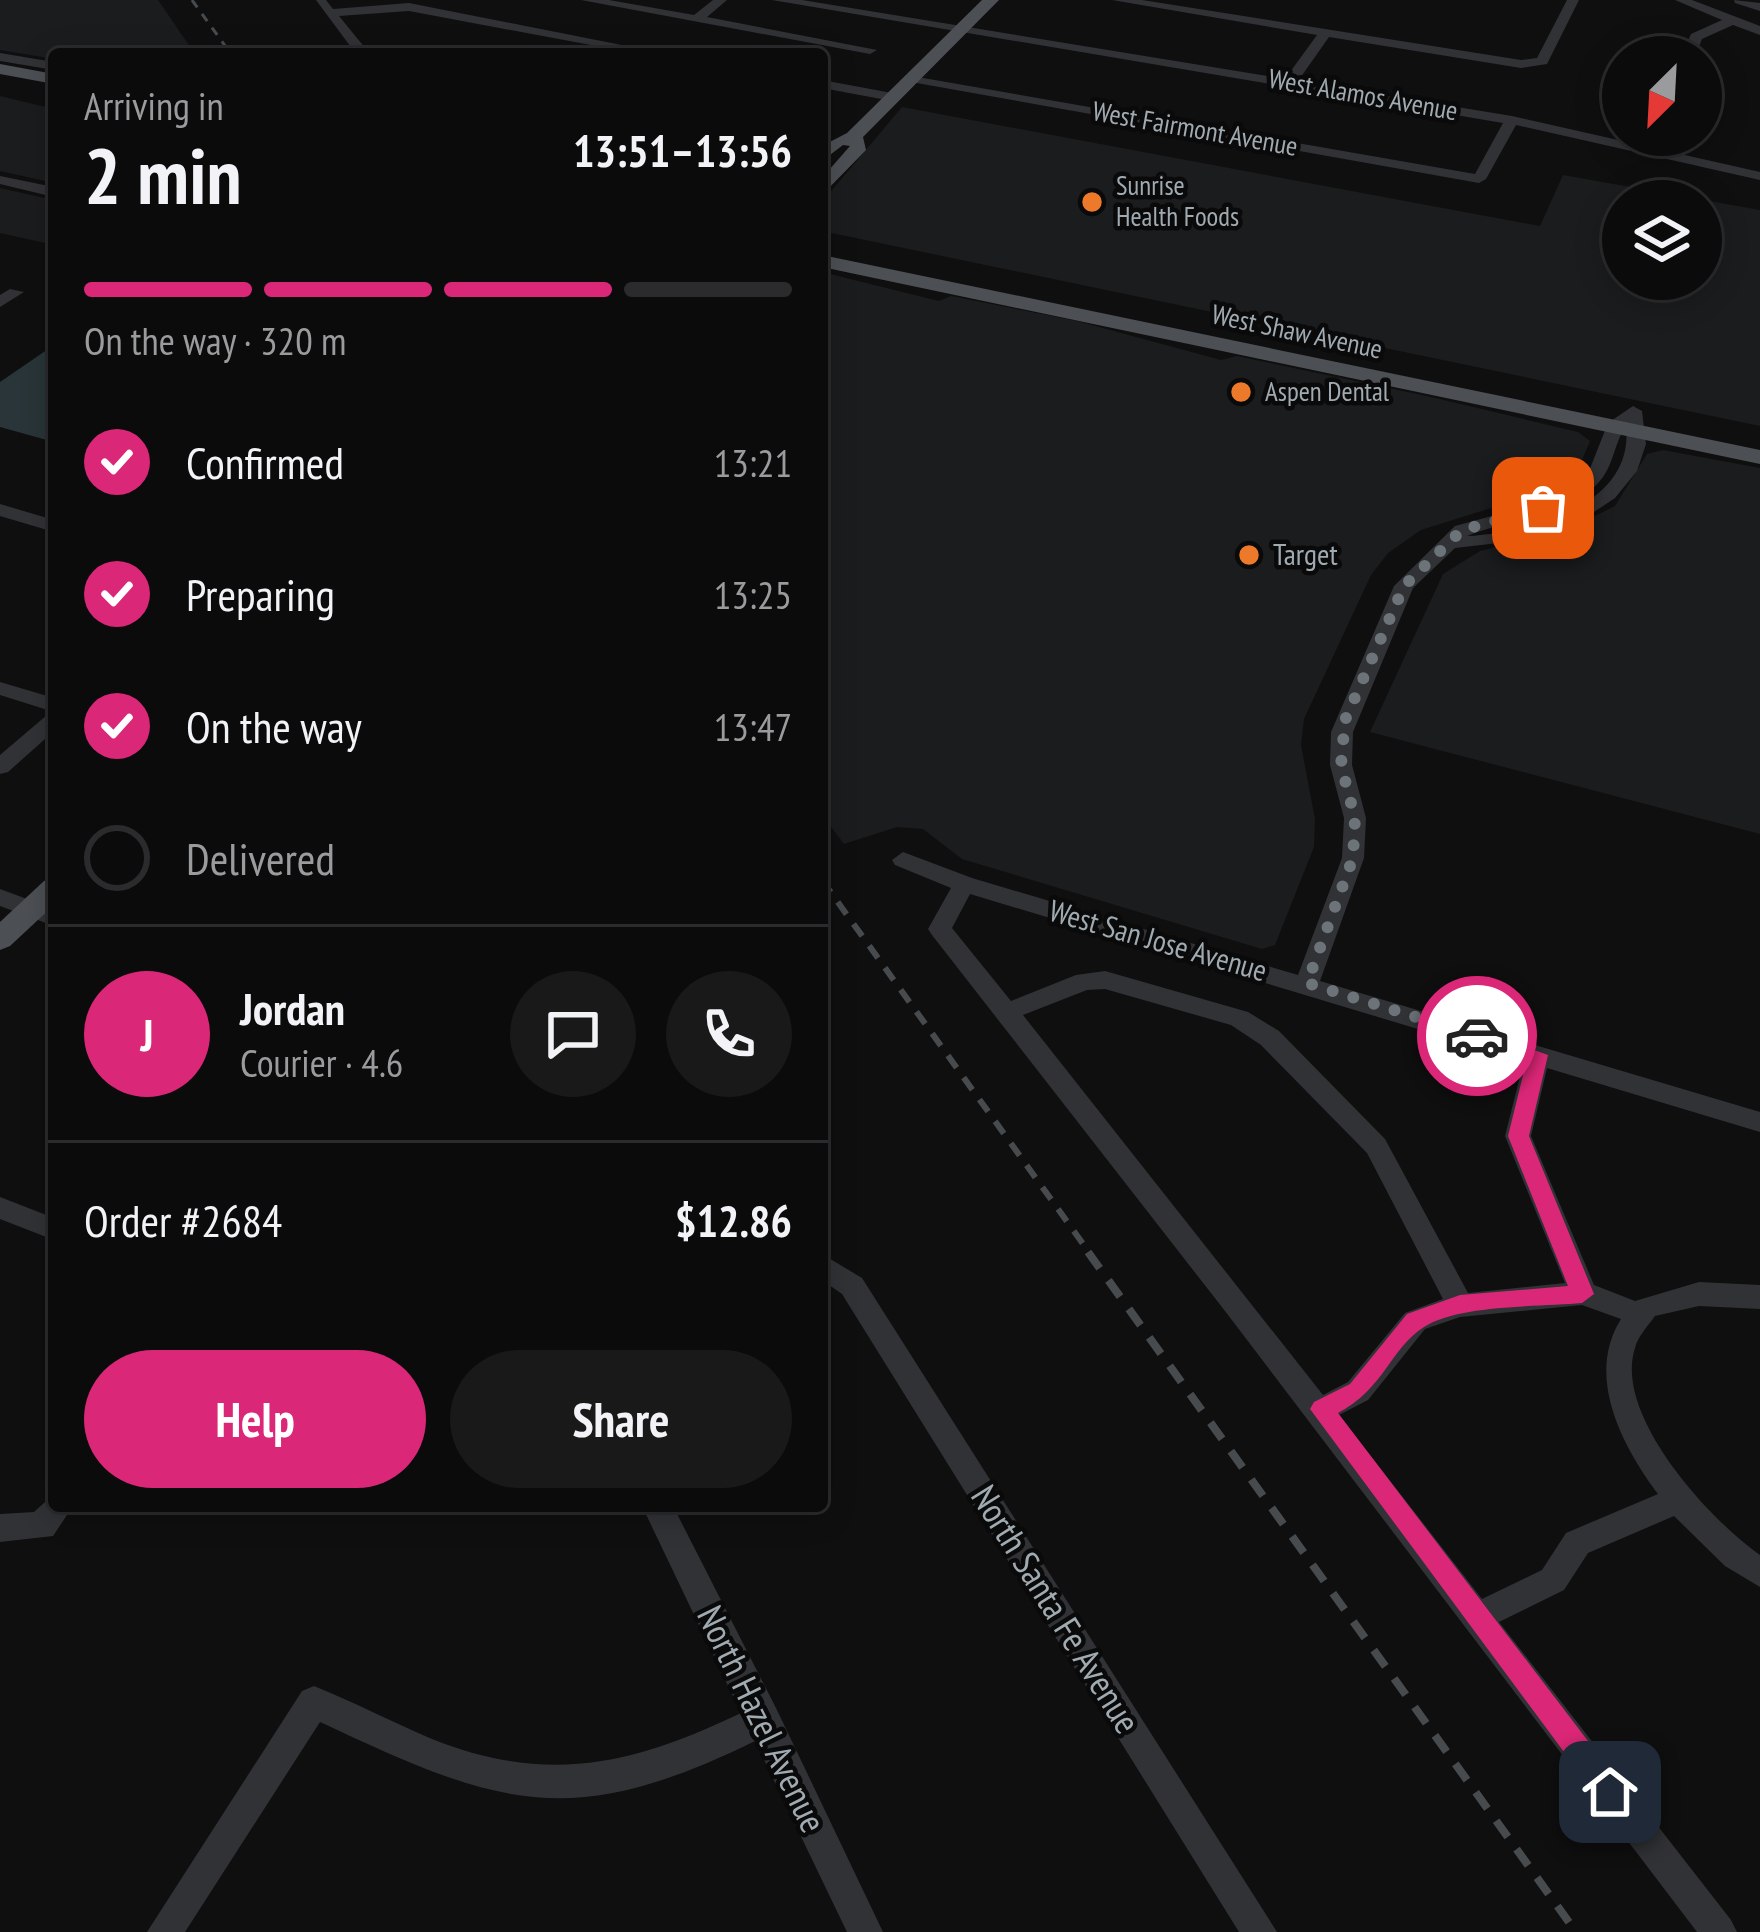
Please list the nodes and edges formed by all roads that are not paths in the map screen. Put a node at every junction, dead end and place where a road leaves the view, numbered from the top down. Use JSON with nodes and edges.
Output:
{"nodes":[{"id":1,"x":587,"y":0,"type":"edge"},
{"id":2,"x":721,"y":0,"type":"edge"},
{"id":3,"x":778,"y":0,"type":"edge"},
{"id":4,"x":813,"y":0,"type":"edge"},
{"id":5,"x":991,"y":0,"type":"edge"},
{"id":6,"x":1118,"y":0,"type":"edge"},
{"id":7,"x":1574,"y":0,"type":"edge"},
{"id":8,"x":1681,"y":0,"type":"edge"},
{"id":9,"x":1740,"y":0,"type":"edge"},
{"id":10,"x":324,"y":6,"type":"edge"},
{"id":11,"x":1760,"y":7,"type":"edge"},
{"id":12,"x":697,"y":19,"type":"junction"},
{"id":13,"x":1729,"y":22,"type":"junction"},
{"id":14,"x":963,"y":28,"type":"junction"},
{"id":15,"x":1760,"y":31,"type":"edge"},
{"id":16,"x":1325,"y":33,"type":"junction"},
{"id":17,"x":1698,"y":36,"type":"edge"},
{"id":18,"x":358,"y":48,"type":"edge"},
{"id":19,"x":629,"y":48,"type":"edge"},
{"id":20,"x":870,"y":50,"type":"dead end"},
{"id":21,"x":0,"y":57,"type":"edge"},
{"id":22,"x":48,"y":65,"type":"edge"},
{"id":23,"x":0,"y":68,"type":"edge"},
{"id":24,"x":48,"y":78,"type":"edge"},
{"id":25,"x":911,"y":78,"type":"junction"},
{"id":26,"x":0,"y":82,"type":"edge"},
{"id":27,"x":1289,"y":83,"type":"junction"},
{"id":28,"x":828,"y":85,"type":"edge"},
{"id":29,"x":48,"y":91,"type":"edge"},
{"id":30,"x":892,"y":97,"type":"junction"},
{"id":31,"x":1512,"y":120,"type":"junction"},
{"id":32,"x":1602,"y":134,"type":"edge"},
{"id":33,"x":853,"y":137,"type":"junction"},
{"id":34,"x":828,"y":150,"type":"edge"},
{"id":35,"x":1673,"y":156,"type":"edge"},
{"id":36,"x":1760,"y":176,"type":"edge"},
{"id":37,"x":0,"y":180,"type":"edge"},
{"id":38,"x":828,"y":182,"type":"edge"},
{"id":39,"x":48,"y":191,"type":"edge"},
{"id":40,"x":828,"y":244,"type":"edge"},
{"id":41,"x":828,"y":262,"type":"edge"},
{"id":42,"x":1222,"y":335,"type":"junction"},
{"id":43,"x":1636,"y":421,"type":"junction"},
{"id":44,"x":1614,"y":427,"type":"junction"},
{"id":45,"x":1760,"y":437,"type":"edge"},
{"id":46,"x":1760,"y":457,"type":"edge"},
{"id":47,"x":0,"y":510,"type":"edge"},
{"id":48,"x":48,"y":524,"type":"edge"},
{"id":49,"x":1455,"y":542,"type":"junction"},
{"id":50,"x":0,"y":688,"type":"edge"},
{"id":51,"x":48,"y":703,"type":"edge"},
{"id":52,"x":48,"y":725,"type":"edge"},
{"id":53,"x":0,"y":766,"type":"edge"},
{"id":54,"x":903,"y":860,"type":"dead end"},
{"id":55,"x":964,"y":884,"type":"junction"},
{"id":56,"x":0,"y":897,"type":"edge"},
{"id":57,"x":47,"y":905,"type":"edge"},
{"id":58,"x":0,"y":939,"type":"edge"},
{"id":59,"x":1307,"y":983,"type":"junction"},
{"id":60,"x":1007,"y":1012,"type":"junction"},
{"id":61,"x":1538,"y":1055,"type":"junction"},
{"id":62,"x":1760,"y":1122,"type":"edge"},
{"id":63,"x":0,"y":1208,"type":"edge"},
{"id":64,"x":48,"y":1227,"type":"edge"},
{"id":65,"x":828,"y":1269,"type":"edge"},
{"id":66,"x":1582,"y":1294,"type":"junction"},
{"id":67,"x":1760,"y":1297,"type":"edge"},
{"id":68,"x":1460,"y":1305,"type":"junction"},
{"id":69,"x":1641,"y":1315,"type":"junction"},
{"id":70,"x":1322,"y":1409,"type":"junction"},
{"id":71,"x":1678,"y":1500,"type":"junction"},
{"id":72,"x":660,"y":1512,"type":"edge"},
{"id":73,"x":50,"y":1516,"type":"edge"},
{"id":74,"x":0,"y":1528,"type":"edge"},
{"id":75,"x":1760,"y":1573,"type":"edge"},
{"id":76,"x":1474,"y":1618,"type":"junction"},
{"id":77,"x":764,"y":1719,"type":"junction"},
{"id":78,"x":165,"y":1932,"type":"edge"},
{"id":79,"x":865,"y":1932,"type":"edge"},
{"id":80,"x":1259,"y":1932,"type":"edge"},
{"id":81,"x":1719,"y":1932,"type":"edge"}],
"edges":[{"from":1,"to":12,"type":"street"},
{"from":2,"to":12,"type":"street"},
{"from":3,"to":14,"type":"street","name":"West Alamos Avenue"},
{"from":4,"to":14,"type":"street","name":"West Alamos Avenue"},
{"from":5,"to":14,"type":"main road"},
{"from":6,"to":16,"type":"street"},
{"from":7,"to":16,"type":"street"},
{"from":8,"to":13,"type":"street"},
{"from":9,"to":11,"type":"street"},
{"from":10,"to":18,"type":"street"},
{"from":10,"to":19,"type":"street"},
{"from":12,"to":20,"type":"street"},
{"from":13,"to":15,"type":"street"},
{"from":13,"to":17,"type":"street"},
{"from":14,"to":25,"type":"main road"},
{"from":14,"to":27,"type":"street","name":"West Alamos Avenue"},
{"from":16,"to":27,"type":"street"},
{"from":21,"to":22,"type":"street"},
{"from":23,"to":24,"type":"main road"},
{"from":25,"to":30,"type":"main road"},
{"from":25,"to":31,"type":"street","name":"West Fairmont Avenue"},
{"from":26,"to":29,"type":"main road"},
{"from":27,"to":31,"type":"street","name":"West Alamos Avenue"},
{"from":28,"to":30,"type":"street"},
{"from":30,"to":33,"type":"main road"},
{"from":31,"to":32,"type":"street","name":"West Alamos Avenue"},
{"from":33,"to":34,"type":"main road"},
{"from":33,"to":38,"type":"main road"},
{"from":35,"to":36,"type":"street","name":"West Alamos Avenue"},
{"from":37,"to":39,"type":"street"},
{"from":40,"to":42,"type":"main road","name":"West Shaw Avenue"},
{"from":41,"to":42,"type":"main road"},
{"from":42,"to":43,"type":"main road","name":"West Shaw Avenue"},
{"from":42,"to":44,"type":"main road","name":"West Shaw Avenue"},
{"from":43,"to":44,"type":"main road","name":"West Shaw Avenue"},
{"from":43,"to":45,"type":"main road","name":"West Shaw Avenue"},
{"from":43,"to":46,"type":"main road","name":"West Shaw Avenue"},
{"from":43,"to":49,"type":"street"},
{"from":44,"to":49,"type":"street"},
{"from":47,"to":48,"type":"street"},
{"from":49,"to":59,"type":"street"},
{"from":50,"to":51,"type":"street"},
{"from":52,"to":53,"type":"street"},
{"from":54,"to":55,"type":"street","name":"West San Jose Avenue"},
{"from":55,"to":59,"type":"street","name":"West San Jose Avenue"},
{"from":55,"to":60,"type":"street"},
{"from":56,"to":57,"type":"street"},
{"from":57,"to":58,"type":"main road"},
{"from":59,"to":61,"type":"street","name":"West San Jose Avenue"},
{"from":60,"to":68,"type":"street"},
{"from":60,"to":70,"type":"street"},
{"from":61,"to":62,"type":"street","name":"West San Jose Avenue"},
{"from":61,"to":66,"type":"street"},
{"from":63,"to":64,"type":"street"},
{"from":65,"to":80,"type":"street","name":"North Santa Fe Avenue"},
{"from":66,"to":68,"type":"street"},
{"from":66,"to":69,"type":"street"},
{"from":67,"to":69,"type":"street"},
{"from":68,"to":70,"type":"street"},
{"from":69,"to":71,"type":"street"},
{"from":70,"to":76,"type":"street"},
{"from":71,"to":75,"type":"street"},
{"from":71,"to":76,"type":"street"},
{"from":72,"to":77,"type":"street","name":"North Hazel Avenue"},
{"from":73,"to":74,"type":"street"},
{"from":76,"to":81,"type":"street"},
{"from":77,"to":78,"type":"street"},
{"from":77,"to":79,"type":"street","name":"North Hazel Avenue"}]}
